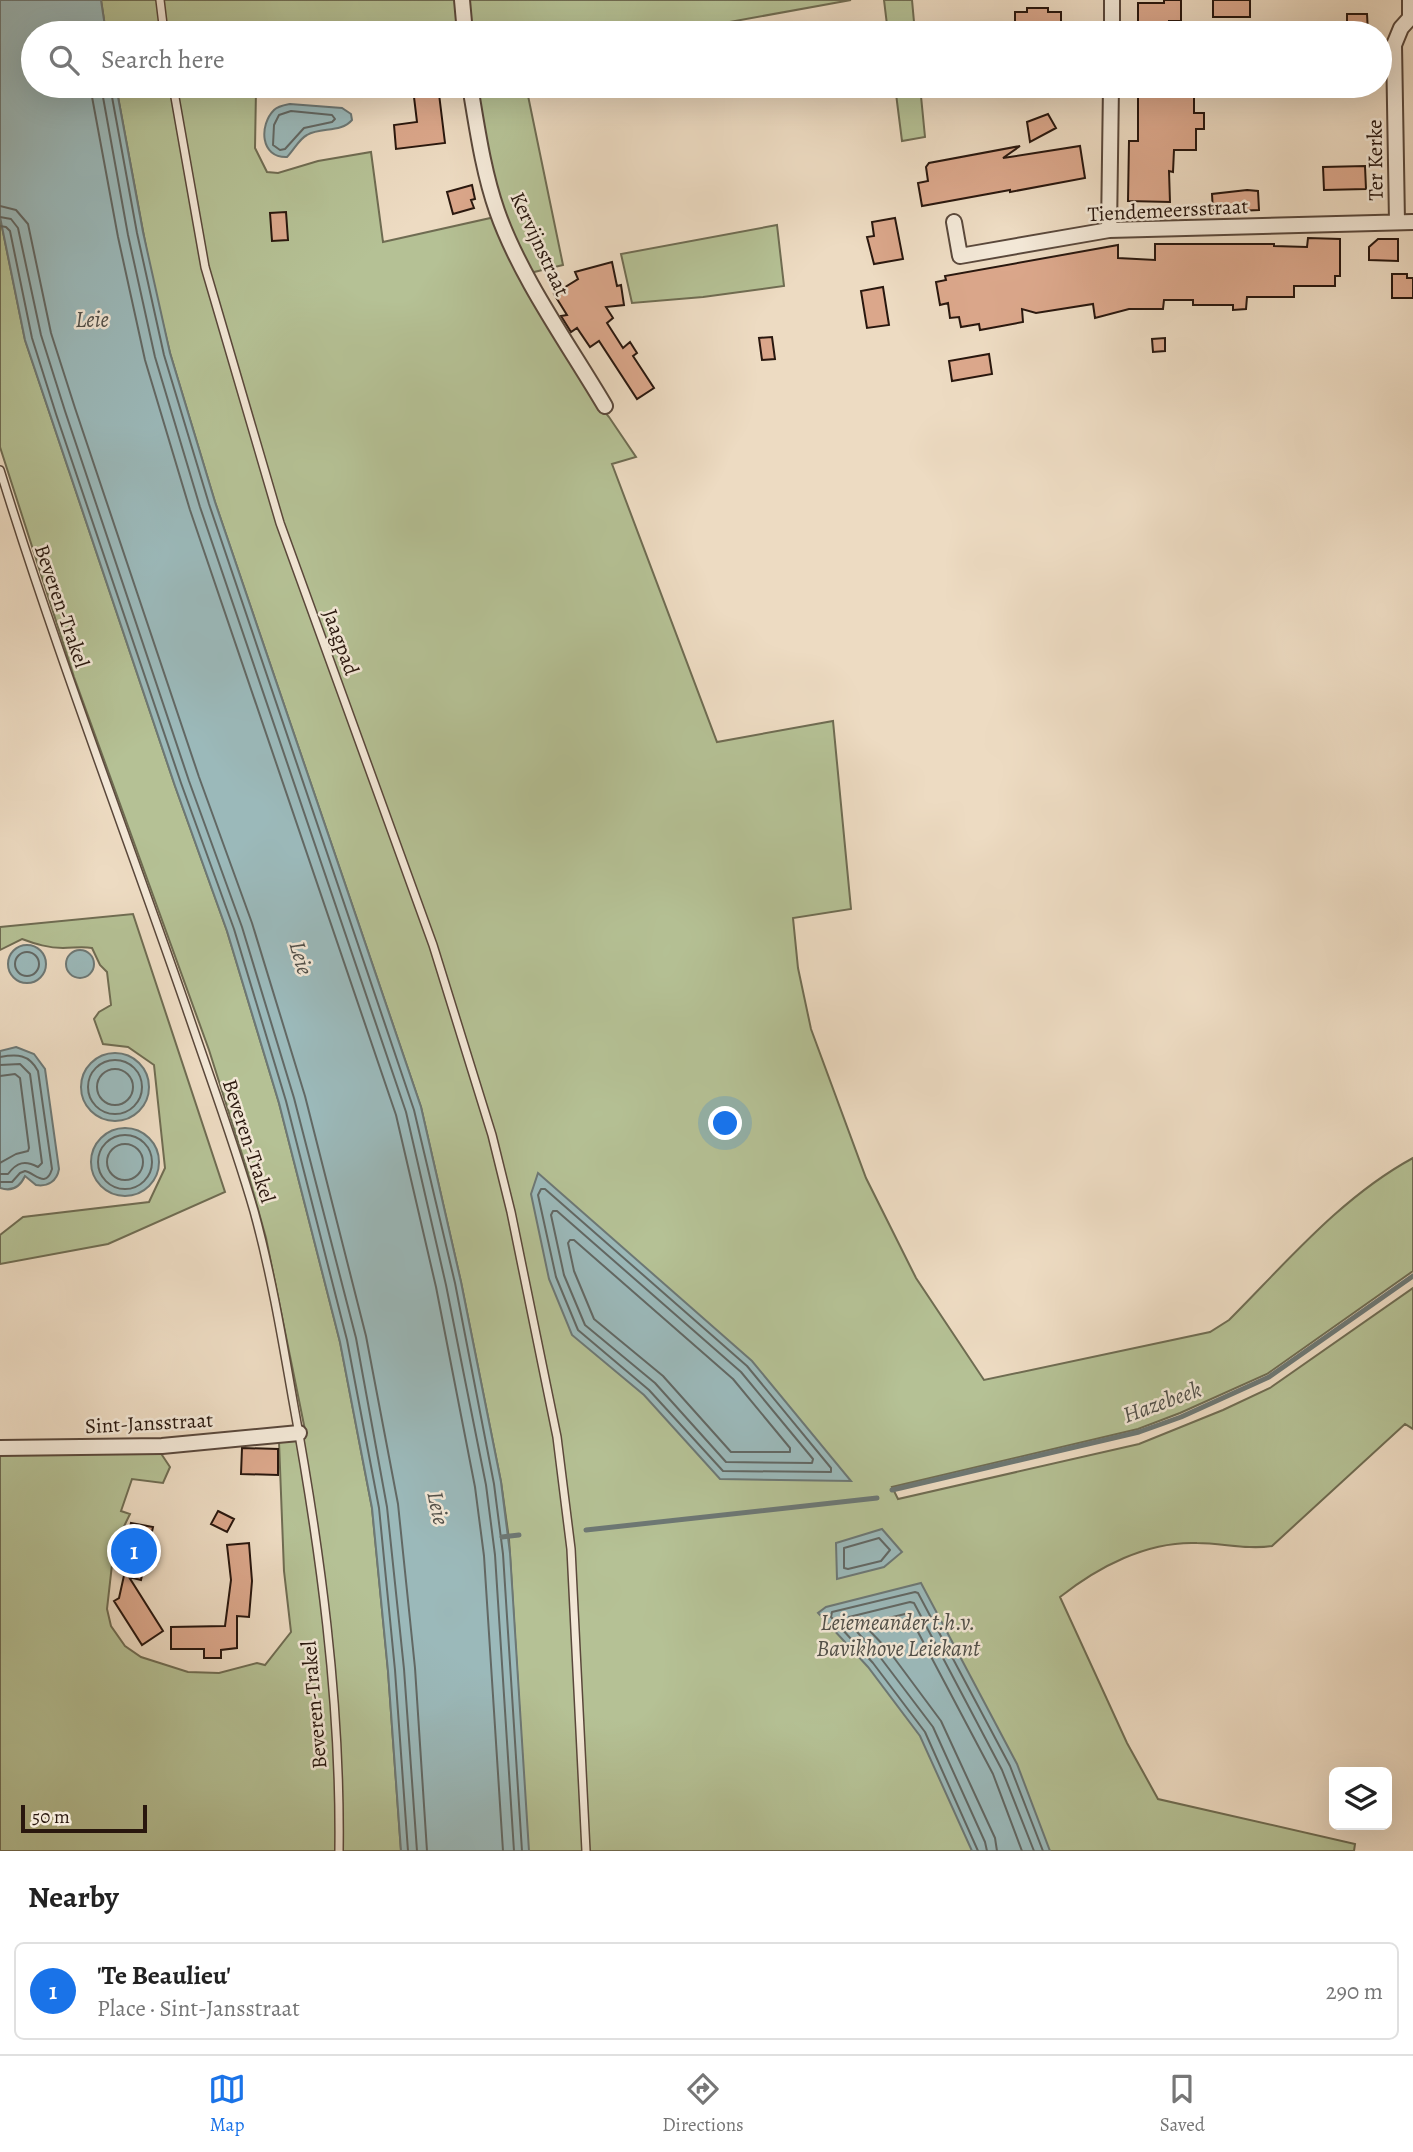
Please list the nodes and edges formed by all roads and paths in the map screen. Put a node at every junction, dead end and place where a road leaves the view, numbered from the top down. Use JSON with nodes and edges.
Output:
{"nodes":[{"id":1,"x":160,"y":0,"type":"edge"},
{"id":2,"x":462,"y":0,"type":"edge"},
{"id":3,"x":1112,"y":0,"type":"edge"},
{"id":4,"x":1410,"y":0,"type":"edge"},
{"id":5,"x":1411,"y":18,"type":"edge"},
{"id":6,"x":163,"y":21,"type":"edge"},
{"id":7,"x":463,"y":21,"type":"edge"},
{"id":8,"x":1112,"y":21,"type":"edge"},
{"id":9,"x":175,"y":98,"type":"edge"},
{"id":10,"x":472,"y":98,"type":"edge"},
{"id":11,"x":1111,"y":98,"type":"edge"},
{"id":12,"x":954,"y":222,"type":"dead end"},
{"id":13,"x":1397,"y":222,"type":"junction"},
{"id":14,"x":1413,"y":222,"type":"edge"},
{"id":15,"x":1109,"y":230,"type":"junction"},
{"id":16,"x":605,"y":406,"type":"dead end"},
{"id":17,"x":0,"y":470,"type":"edge"},
{"id":18,"x":299,"y":1433,"type":"junction"},
{"id":19,"x":0,"y":1448,"type":"edge"},
{"id":20,"x":339,"y":1851,"type":"edge"},
{"id":21,"x":586,"y":1851,"type":"edge"}],
"edges":[{"from":1,"to":6,"type":"lane"},
{"from":2,"to":7,"type":"street"},
{"from":3,"to":8,"type":"street"},
{"from":4,"to":5,"type":"street","name":"Ter Kerke"},
{"from":5,"to":13,"type":"street","name":"Ter Kerke"},
{"from":9,"to":21,"type":"lane","name":"Jaagpad"},
{"from":10,"to":16,"type":"street","name":"Kervijnstraat"},
{"from":11,"to":15,"type":"street"},
{"from":12,"to":15,"type":"street","name":"Tiendemeersstraat"},
{"from":13,"to":14,"type":"street","name":"Tiendemeersstraat"},
{"from":13,"to":15,"type":"street","name":"Tiendemeersstraat"},
{"from":17,"to":18,"type":"lane","name":"Beveren-Trakel"},
{"from":18,"to":19,"type":"street","name":"Sint-Jansstraat"},
{"from":18,"to":20,"type":"lane","name":"Beveren-Trakel"}]}
